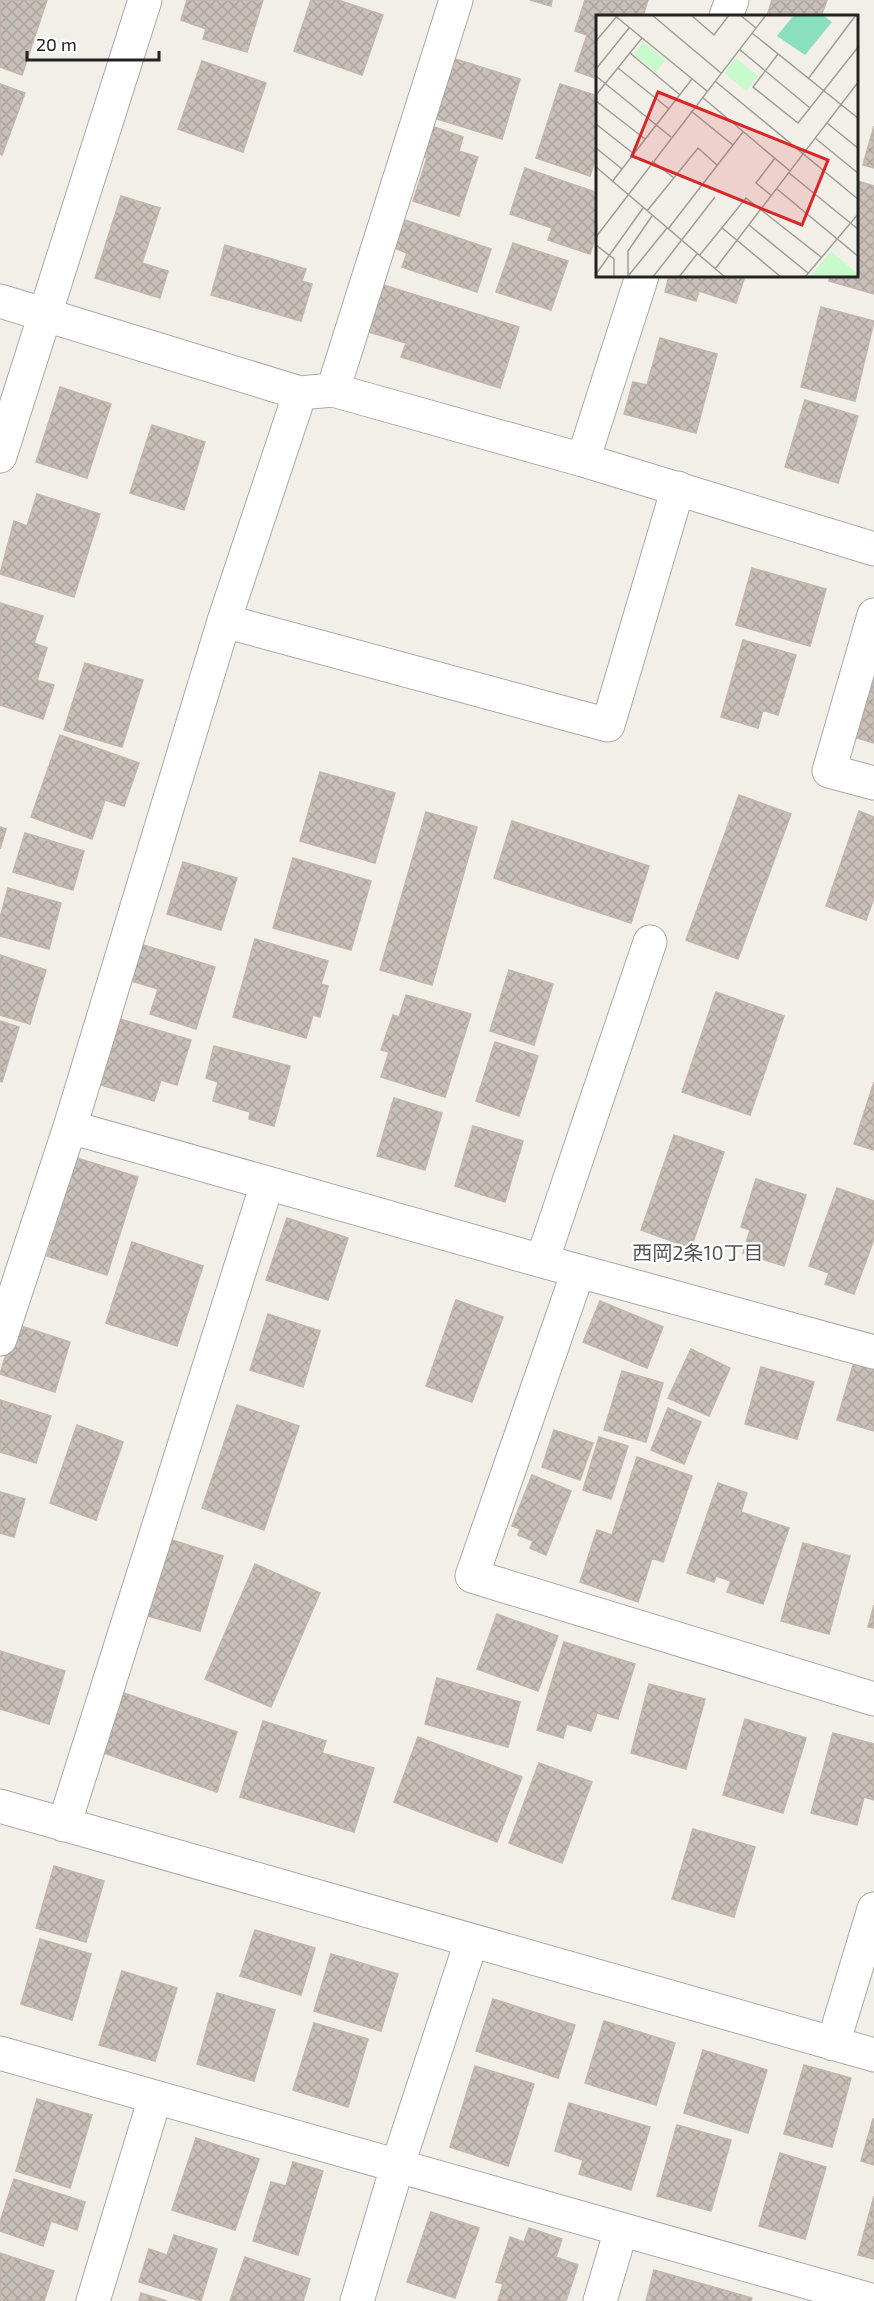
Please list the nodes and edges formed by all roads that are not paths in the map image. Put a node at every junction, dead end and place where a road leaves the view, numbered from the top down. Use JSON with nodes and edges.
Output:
{"nodes":[{"id":1,"x":145,"y":0,"type":"edge"},
{"id":2,"x":456,"y":0,"type":"edge"},
{"id":3,"x":732,"y":0,"type":"edge"},
{"id":4,"x":726,"y":15,"type":"edge"},
{"id":5,"x":641,"y":278,"type":"edge"},
{"id":6,"x":0,"y":301,"type":"edge"},
{"id":7,"x":45,"y":314,"type":"junction"},
{"id":8,"x":333,"y":390,"type":"junction"},
{"id":9,"x":300,"y":393,"type":"junction"},
{"id":10,"x":0,"y":456,"type":"edge"},
{"id":11,"x":583,"y":460,"type":"junction"},
{"id":12,"x":678,"y":488,"type":"junction"},
{"id":13,"x":874,"y":549,"type":"edge"},
{"id":14,"x":874,"y":615,"type":"edge"},
{"id":15,"x":224,"y":621,"type":"junction"},
{"id":16,"x":874,"y":783,"type":"edge"},
{"id":17,"x":650,"y":942,"type":"dead end"},
{"id":18,"x":70,"y":1127,"type":"junction"},
{"id":19,"x":267,"y":1184,"type":"junction"},
{"id":20,"x":542,"y":1262,"type":"junction"},
{"id":21,"x":579,"y":1272,"type":"junction"},
{"id":22,"x":0,"y":1339,"type":"edge"},
{"id":23,"x":874,"y":1352,"type":"edge"},
{"id":24,"x":874,"y":1699,"type":"edge"},
{"id":25,"x":0,"y":1806,"type":"edge"},
{"id":26,"x":64,"y":1825,"type":"junction"},
{"id":27,"x":874,"y":1909,"type":"edge"},
{"id":28,"x":471,"y":1942,"type":"junction"},
{"id":29,"x":833,"y":2044,"type":"junction"},
{"id":30,"x":0,"y":2053,"type":"edge"},
{"id":31,"x":874,"y":2055,"type":"edge"},
{"id":32,"x":155,"y":2098,"type":"junction"},
{"id":33,"x":397,"y":2167,"type":"junction"},
{"id":34,"x":621,"y":2230,"type":"junction"},
{"id":35,"x":853,"y":2298,"type":"edge"},
{"id":36,"x":93,"y":2301,"type":"edge"},
{"id":37,"x":357,"y":2301,"type":"edge"},
{"id":38,"x":600,"y":2301,"type":"edge"}],
"edges":[{"from":1,"to":7,"type":"street"},
{"from":2,"to":8,"type":"street"},
{"from":3,"to":4,"type":"street"},
{"from":5,"to":11,"type":"street"},
{"from":6,"to":7,"type":"street"},
{"from":7,"to":9,"type":"street"},
{"from":7,"to":10,"type":"street"},
{"from":8,"to":9,"type":"street"},
{"from":8,"to":11,"type":"street"},
{"from":9,"to":15,"type":"street"},
{"from":11,"to":12,"type":"street"},
{"from":12,"to":13,"type":"street"},
{"from":12,"to":15,"type":"street"},
{"from":14,"to":16,"type":"street"},
{"from":15,"to":18,"type":"street"},
{"from":17,"to":20,"type":"street"},
{"from":18,"to":19,"type":"street"},
{"from":18,"to":22,"type":"street"},
{"from":19,"to":20,"type":"street"},
{"from":19,"to":26,"type":"street"},
{"from":20,"to":21,"type":"street"},
{"from":21,"to":23,"type":"street"},
{"from":21,"to":24,"type":"street"},
{"from":25,"to":26,"type":"street"},
{"from":26,"to":28,"type":"street"},
{"from":27,"to":29,"type":"street"},
{"from":28,"to":29,"type":"street"},
{"from":28,"to":33,"type":"street"},
{"from":29,"to":31,"type":"street"},
{"from":30,"to":32,"type":"street"},
{"from":32,"to":33,"type":"street"},
{"from":32,"to":36,"type":"street"},
{"from":33,"to":34,"type":"street"},
{"from":33,"to":37,"type":"street"},
{"from":34,"to":35,"type":"street"},
{"from":34,"to":38,"type":"street"}]}
